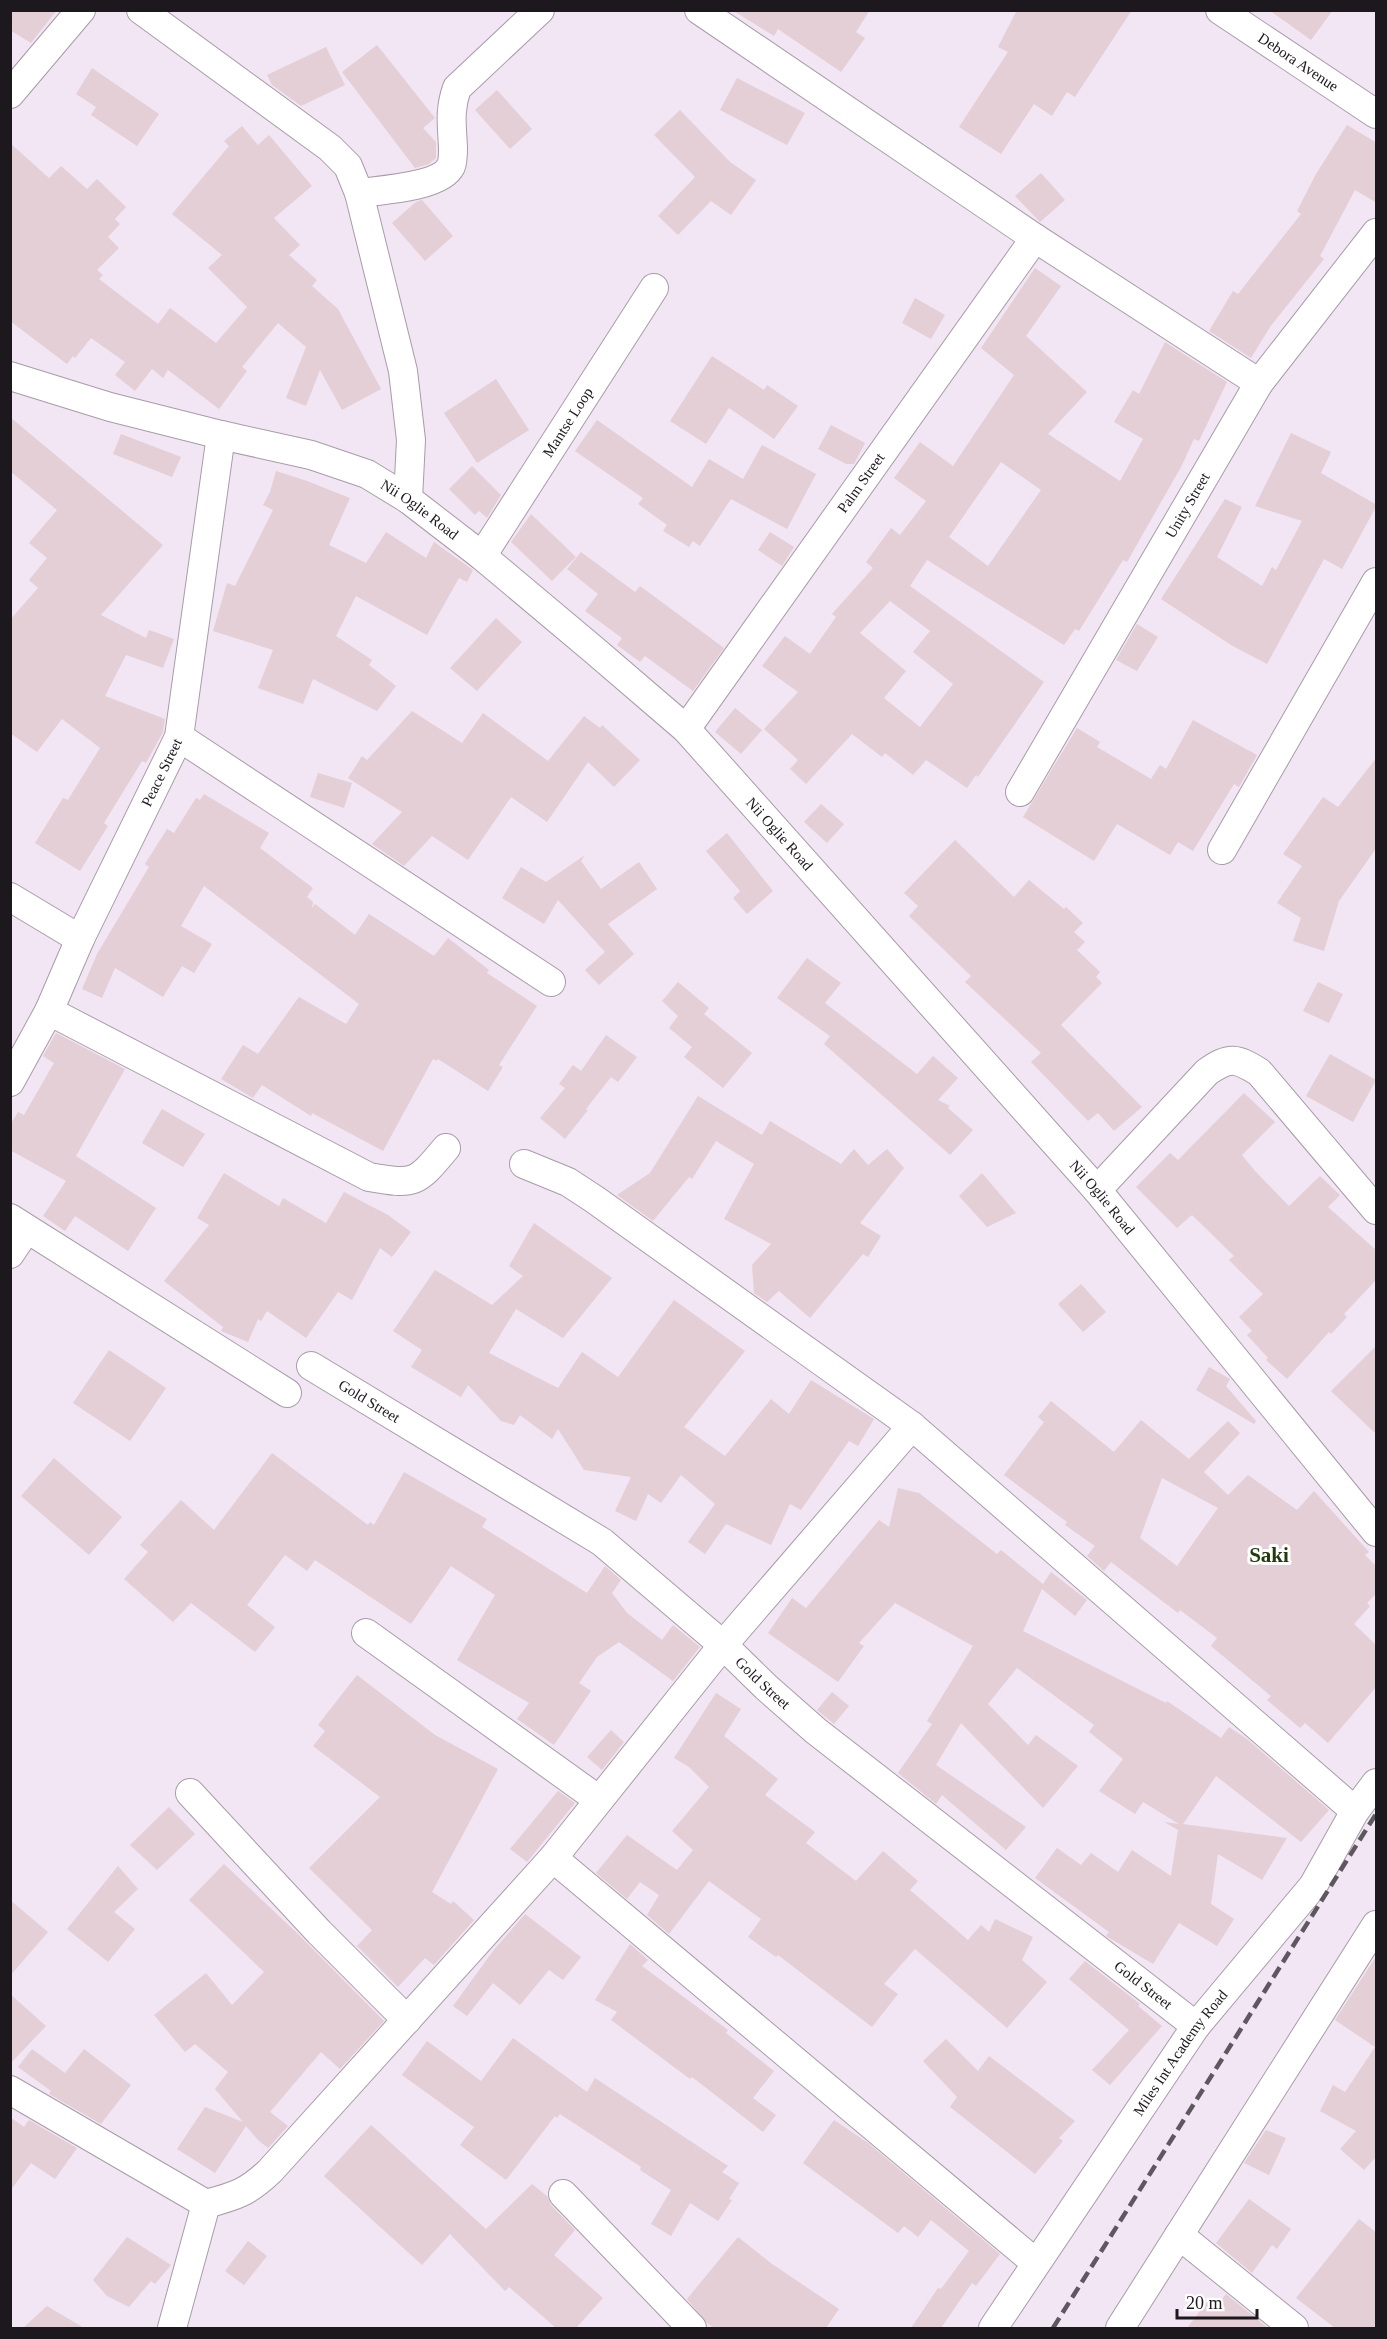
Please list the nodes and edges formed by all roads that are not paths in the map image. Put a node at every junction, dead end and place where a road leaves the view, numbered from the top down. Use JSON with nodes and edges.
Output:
{"nodes":[{"id":1,"x":81,"y":10,"type":"edge"},
{"id":2,"x":141,"y":10,"type":"edge"},
{"id":3,"x":540,"y":10,"type":"edge"},
{"id":4,"x":1220,"y":10,"type":"edge"},
{"id":5,"x":708,"y":13,"type":"edge"},
{"id":6,"x":10,"y":94,"type":"edge"},
{"id":7,"x":1377,"y":114,"type":"edge"},
{"id":8,"x":359,"y":193,"type":"junction"},
{"id":9,"x":1377,"y":233,"type":"edge"},
{"id":10,"x":1035,"y":238,"type":"junction"},
{"id":11,"x":654,"y":288,"type":"dead end"},
{"id":12,"x":10,"y":376,"type":"edge"},
{"id":13,"x":1259,"y":383,"type":"junction"},
{"id":14,"x":221,"y":435,"type":"junction"},
{"id":15,"x":408,"y":499,"type":"junction"},
{"id":16,"x":482,"y":556,"type":"junction"},
{"id":17,"x":1377,"y":582,"type":"edge"},
{"id":18,"x":686,"y":729,"type":"junction"},
{"id":19,"x":179,"y":737,"type":"junction"},
{"id":20,"x":1020,"y":792,"type":"dead end"},
{"id":21,"x":1222,"y":850,"type":"dead end"},
{"id":22,"x":10,"y":897,"type":"edge"},
{"id":23,"x":80,"y":939,"type":"junction"},
{"id":24,"x":551,"y":982,"type":"dead end"},
{"id":25,"x":49,"y":1011,"type":"junction"},
{"id":26,"x":10,"y":1082,"type":"edge"},
{"id":27,"x":446,"y":1148,"type":"dead end"},
{"id":28,"x":524,"y":1164,"type":"dead end"},
{"id":29,"x":1097,"y":1190,"type":"junction"},
{"id":30,"x":1377,"y":1210,"type":"edge"},
{"id":31,"x":18,"y":1224,"type":"edge"},
{"id":32,"x":10,"y":1254,"type":"edge"},
{"id":33,"x":311,"y":1366,"type":"dead end"},
{"id":34,"x":287,"y":1393,"type":"dead end"},
{"id":35,"x":912,"y":1426,"type":"junction"},
{"id":36,"x":1377,"y":1532,"type":"edge"},
{"id":37,"x":366,"y":1633,"type":"dead end"},
{"id":38,"x":723,"y":1645,"type":"junction"},
{"id":39,"x":1377,"y":1783,"type":"edge"},
{"id":40,"x":190,"y":1793,"type":"dead end"},
{"id":41,"x":599,"y":1800,"type":"junction"},
{"id":42,"x":1355,"y":1811,"type":"junction"},
{"id":43,"x":553,"y":1858,"type":"junction"},
{"id":44,"x":1377,"y":1925,"type":"edge"},
{"id":45,"x":407,"y":2020,"type":"junction"},
{"id":46,"x":1196,"y":2026,"type":"junction"},
{"id":47,"x":10,"y":2090,"type":"edge"},
{"id":48,"x":564,"y":2194,"type":"dead end"},
{"id":49,"x":206,"y":2204,"type":"junction"},
{"id":50,"x":1179,"y":2235,"type":"junction"},
{"id":51,"x":1036,"y":2263,"type":"junction"},
{"id":52,"x":679,"y":2324,"type":"edge"},
{"id":53,"x":172,"y":2328,"type":"edge"},
{"id":54,"x":993,"y":2328,"type":"edge"},
{"id":55,"x":1120,"y":2328,"type":"edge"},
{"id":56,"x":1294,"y":2328,"type":"edge"}],
"edges":[{"from":1,"to":6,"type":"street"},
{"from":2,"to":8,"type":"street"},
{"from":3,"to":8,"type":"street"},
{"from":4,"to":7,"type":"street","name":"Debora Avenue"},
{"from":5,"to":10,"type":"street"},
{"from":8,"to":15,"type":"street"},
{"from":9,"to":13,"type":"street","name":"Unity Street"},
{"from":10,"to":13,"type":"street"},
{"from":10,"to":18,"type":"street","name":"Palm Street"},
{"from":11,"to":16,"type":"street","name":"Mantse Loop"},
{"from":12,"to":14,"type":"street","name":"Nii Oglie Road"},
{"from":13,"to":20,"type":"street","name":"Unity Street"},
{"from":14,"to":15,"type":"street","name":"Nii Oglie Road"},
{"from":14,"to":19,"type":"street","name":"Peace Street"},
{"from":15,"to":16,"type":"street","name":"Nii Oglie Road"},
{"from":16,"to":18,"type":"street","name":"Nii Oglie Road"},
{"from":17,"to":21,"type":"street"},
{"from":18,"to":29,"type":"street","name":"Nii Oglie Road"},
{"from":19,"to":23,"type":"street","name":"Peace Street"},
{"from":19,"to":24,"type":"street"},
{"from":22,"to":23,"type":"street"},
{"from":23,"to":25,"type":"street","name":"Peace Street"},
{"from":25,"to":26,"type":"street","name":"Peace Street"},
{"from":25,"to":27,"type":"street"},
{"from":28,"to":35,"type":"street"},
{"from":29,"to":30,"type":"street"},
{"from":29,"to":36,"type":"street","name":"Nii Oglie Road"},
{"from":31,"to":32,"type":"street"},
{"from":31,"to":34,"type":"street"},
{"from":33,"to":38,"type":"street","name":"Gold Street"},
{"from":35,"to":38,"type":"street"},
{"from":35,"to":42,"type":"street"},
{"from":37,"to":41,"type":"street"},
{"from":38,"to":41,"type":"street"},
{"from":38,"to":46,"type":"street","name":"Gold Street"},
{"from":39,"to":42,"type":"street","name":"Miles Int Academy Road"},
{"from":40,"to":45,"type":"street"},
{"from":41,"to":43,"type":"street"},
{"from":42,"to":46,"type":"street","name":"Miles Int Academy Road"},
{"from":43,"to":45,"type":"street"},
{"from":43,"to":51,"type":"street"},
{"from":44,"to":50,"type":"street"},
{"from":45,"to":49,"type":"street"},
{"from":46,"to":51,"type":"street","name":"Miles Int Academy Road"},
{"from":47,"to":49,"type":"street"},
{"from":48,"to":52,"type":"street"},
{"from":49,"to":53,"type":"street"},
{"from":50,"to":55,"type":"street"},
{"from":50,"to":56,"type":"street"},
{"from":51,"to":54,"type":"street","name":"Miles Int Academy Road"}]}
